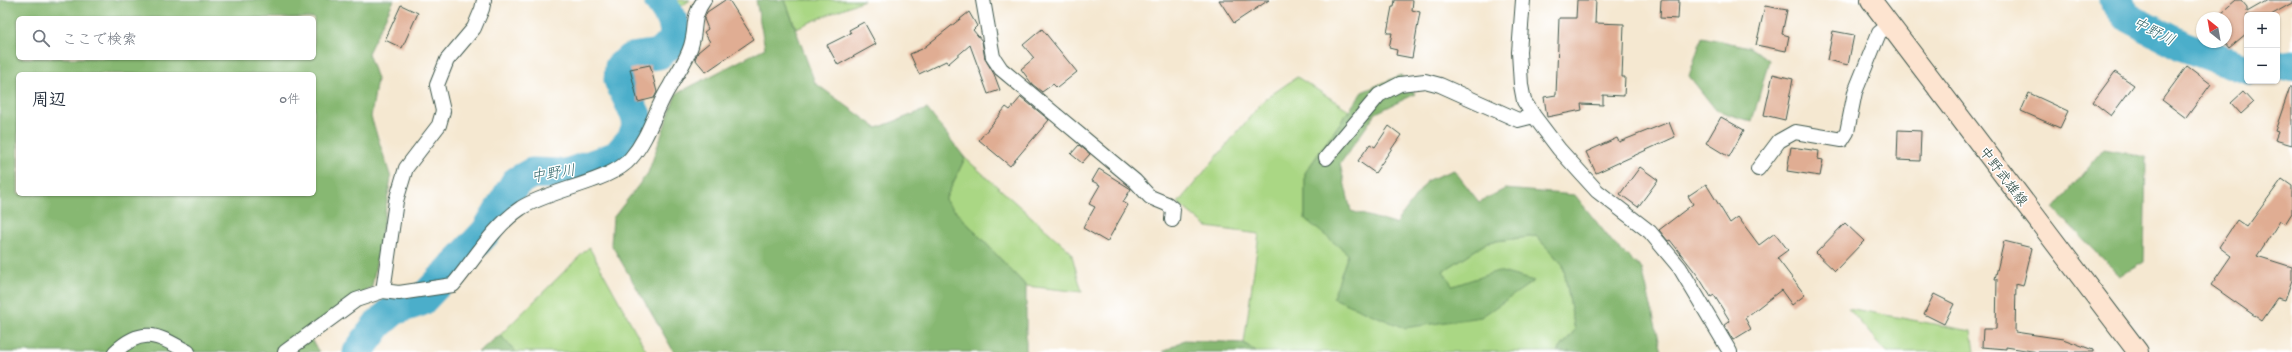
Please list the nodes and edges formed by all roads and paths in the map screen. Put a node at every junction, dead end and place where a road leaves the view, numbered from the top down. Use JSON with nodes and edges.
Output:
{"nodes":[{"id":1,"x":484,"y":0,"type":"edge"},
{"id":2,"x":704,"y":0,"type":"edge"},
{"id":3,"x":983,"y":0,"type":"edge"},
{"id":4,"x":1523,"y":0,"type":"edge"},
{"id":5,"x":1870,"y":0,"type":"edge"},
{"id":6,"x":1889,"y":25,"type":"junction"},
{"id":7,"x":1534,"y":116,"type":"junction"},
{"id":8,"x":1326,"y":158,"type":"dead end"},
{"id":9,"x":1758,"y":169,"type":"dead end"},
{"id":10,"x":1172,"y":220,"type":"dead end"},
{"id":11,"x":383,"y":291,"type":"junction"},
{"id":12,"x":115,"y":352,"type":"edge"},
{"id":13,"x":188,"y":352,"type":"edge"},
{"id":14,"x":285,"y":352,"type":"edge"},
{"id":15,"x":1730,"y":352,"type":"edge"},
{"id":16,"x":2138,"y":352,"type":"edge"}],
"edges":[{"from":1,"to":11,"type":"street"},
{"from":2,"to":11,"type":"street"},
{"from":3,"to":10,"type":"street"},
{"from":4,"to":7,"type":"street"},
{"from":5,"to":6,"type":"main road","name":"中野武雄線"},
{"from":6,"to":9,"type":"street"},
{"from":6,"to":16,"type":"main road","name":"中野武雄線"},
{"from":7,"to":8,"type":"street"},
{"from":7,"to":15,"type":"street"},
{"from":11,"to":14,"type":"street"},
{"from":12,"to":13,"type":"street"}]}
